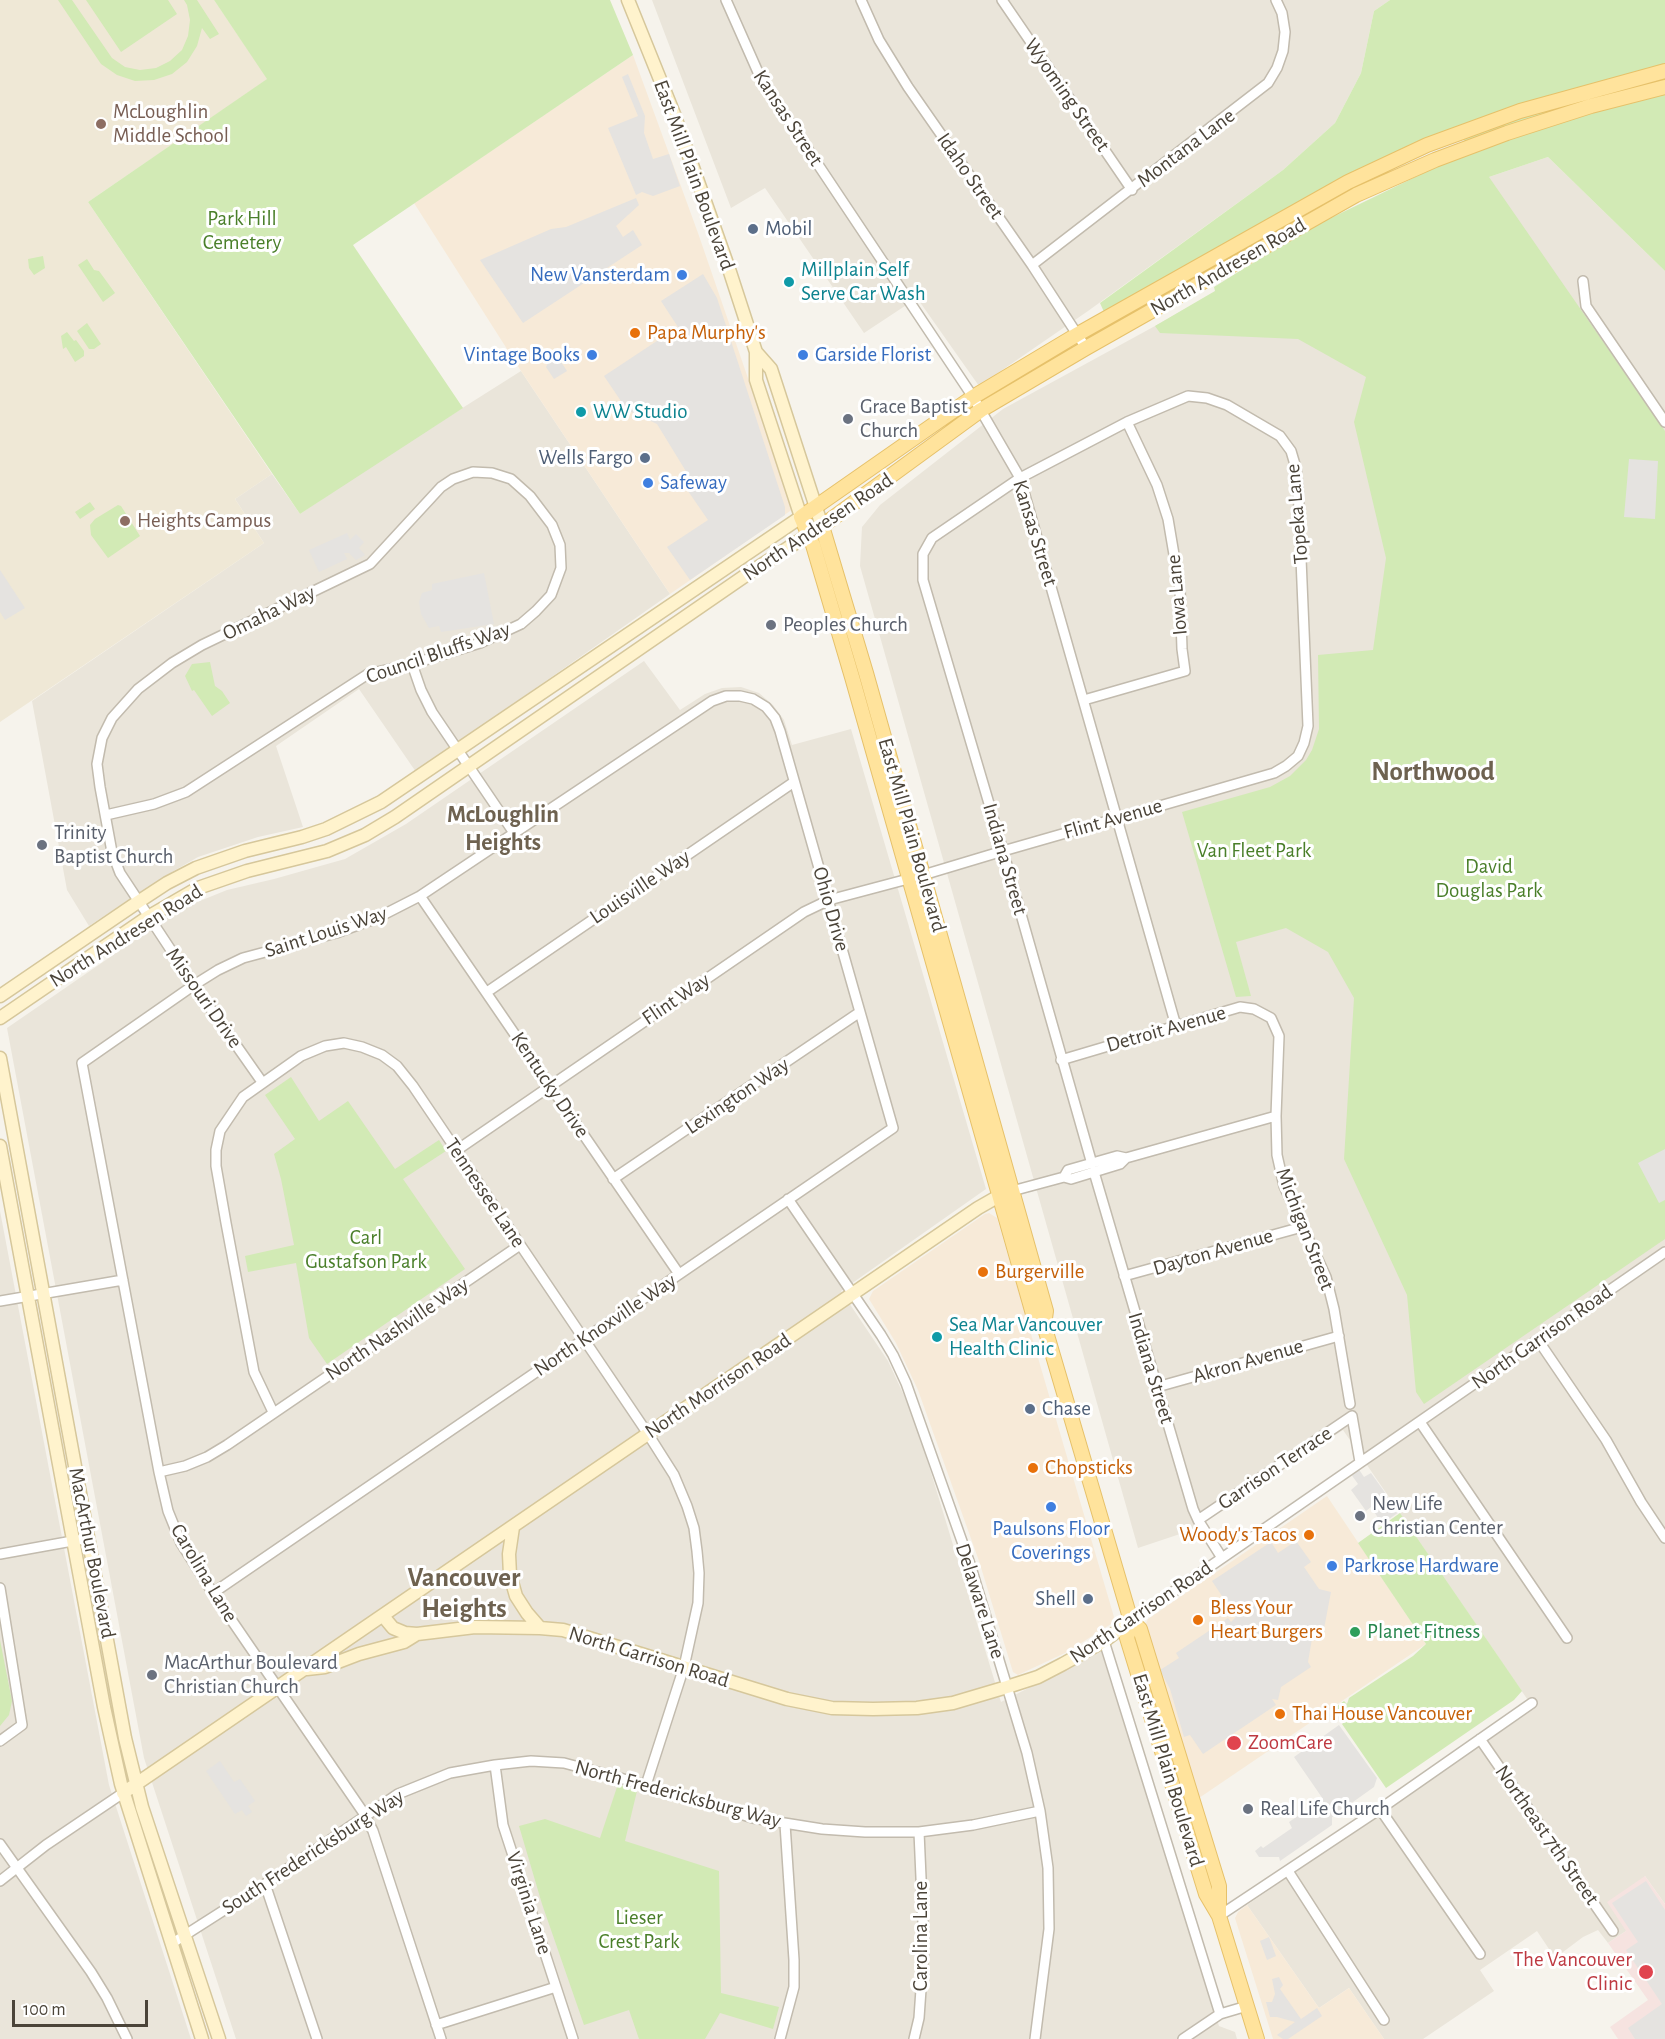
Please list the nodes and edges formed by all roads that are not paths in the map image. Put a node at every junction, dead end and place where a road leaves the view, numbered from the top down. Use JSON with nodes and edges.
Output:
{"nodes":[{"id":1,"x":628,"y":0,"type":"edge"},
{"id":2,"x":726,"y":0,"type":"edge"},
{"id":3,"x":861,"y":0,"type":"edge"},
{"id":4,"x":1002,"y":0,"type":"edge"},
{"id":5,"x":1276,"y":0,"type":"edge"},
{"id":6,"x":1665,"y":71,"type":"edge"},
{"id":7,"x":1665,"y":87,"type":"edge"},
{"id":8,"x":1132,"y":190,"type":"junction"},
{"id":9,"x":1032,"y":265,"type":"junction"},
{"id":10,"x":1583,"y":280,"type":"dead end"},
{"id":11,"x":1078,"y":334,"type":"junction"},
{"id":12,"x":1086,"y":348,"type":"junction"},
{"id":13,"x":756,"y":352,"type":"junction"},
{"id":14,"x":973,"y":396,"type":"junction"},
{"id":15,"x":981,"y":410,"type":"junction"},
{"id":16,"x":1665,"y":422,"type":"edge"},
{"id":17,"x":1127,"y":423,"type":"junction"},
{"id":18,"x":1020,"y":478,"type":"junction"},
{"id":19,"x":511,"y":479,"type":"joint"},
{"id":20,"x":816,"y":506,"type":"junction"},
{"id":21,"x":801,"y":517,"type":"junction"},
{"id":22,"x":822,"y":526,"type":"junction"},
{"id":23,"x":808,"y":534,"type":"junction"},
{"id":24,"x":923,"y":554,"type":"joint"},
{"id":25,"x":412,"y":664,"type":"junction"},
{"id":26,"x":753,"y":699,"type":"joint"},
{"id":27,"x":1084,"y":700,"type":"junction"},
{"id":28,"x":458,"y":750,"type":"junction"},
{"id":29,"x":1298,"y":756,"type":"joint"},
{"id":30,"x":469,"y":766,"type":"junction"},
{"id":31,"x":794,"y":782,"type":"junction"},
{"id":32,"x":106,"y":815,"type":"junction"},
{"id":33,"x":1118,"y":818,"type":"junction"},
{"id":34,"x":514,"y":833,"type":"junction"},
{"id":35,"x":1003,"y":851,"type":"junction"},
{"id":36,"x":923,"y":875,"type":"junction"},
{"id":37,"x":908,"y":879,"type":"junction"},
{"id":38,"x":420,"y":896,"type":"junction"},
{"id":39,"x":829,"y":900,"type":"junction"},
{"id":40,"x":138,"y":902,"type":"junction"},
{"id":41,"x":148,"y":917,"type":"junction"},
{"id":42,"x":194,"y":985,"type":"junction"},
{"id":43,"x":487,"y":992,"type":"junction"},
{"id":44,"x":0,"y":996,"type":"edge"},
{"id":45,"x":860,"y":1012,"type":"junction"},
{"id":46,"x":0,"y":1018,"type":"edge"},
{"id":47,"x":1271,"y":1018,"type":"joint"},
{"id":48,"x":1176,"y":1026,"type":"junction"},
{"id":49,"x":0,"y":1058,"type":"edge"},
{"id":50,"x":1061,"y":1060,"type":"junction"},
{"id":51,"x":82,"y":1063,"type":"joint"},
{"id":52,"x":262,"y":1082,"type":"junction"},
{"id":53,"x":550,"y":1085,"type":"junction"},
{"id":54,"x":1276,"y":1116,"type":"junction"},
{"id":55,"x":893,"y":1128,"type":"joint"},
{"id":56,"x":0,"y":1146,"type":"edge"},
{"id":57,"x":458,"y":1150,"type":"junction"},
{"id":58,"x":1093,"y":1168,"type":"junction"},
{"id":59,"x":613,"y":1179,"type":"junction"},
{"id":60,"x":1006,"y":1193,"type":"junction"},
{"id":61,"x":788,"y":1199,"type":"junction"},
{"id":62,"x":1302,"y":1227,"type":"junction"},
{"id":63,"x":520,"y":1245,"type":"junction"},
{"id":64,"x":1665,"y":1252,"type":"edge"},
{"id":65,"x":679,"y":1274,"type":"junction"},
{"id":66,"x":1124,"y":1276,"type":"junction"},
{"id":67,"x":123,"y":1280,"type":"junction"},
{"id":68,"x":43,"y":1294,"type":"junction"},
{"id":69,"x":853,"y":1294,"type":"junction"},
{"id":70,"x":28,"y":1297,"type":"junction"},
{"id":71,"x":0,"y":1301,"type":"edge"},
{"id":72,"x":1339,"y":1336,"type":"junction"},
{"id":73,"x":583,"y":1339,"type":"junction"},
{"id":74,"x":1538,"y":1340,"type":"junction"},
{"id":75,"x":1157,"y":1387,"type":"junction"},
{"id":76,"x":1350,"y":1404,"type":"dead end"},
{"id":77,"x":273,"y":1412,"type":"junction"},
{"id":78,"x":1420,"y":1422,"type":"junction"},
{"id":79,"x":648,"y":1434,"type":"junction"},
{"id":80,"x":1360,"y":1462,"type":"junction"},
{"id":81,"x":159,"y":1472,"type":"junction"},
{"id":82,"x":1198,"y":1520,"type":"junction"},
{"id":83,"x":513,"y":1527,"type":"junction"},
{"id":84,"x":89,"y":1538,"type":"junction"},
{"id":85,"x":1665,"y":1538,"type":"edge"},
{"id":86,"x":73,"y":1541,"type":"junction"},
{"id":87,"x":0,"y":1554,"type":"edge"},
{"id":88,"x":1222,"y":1558,"type":"junction"},
{"id":89,"x":0,"y":1588,"type":"edge"},
{"id":90,"x":213,"y":1593,"type":"junction"},
{"id":91,"x":383,"y":1616,"type":"junction"},
{"id":92,"x":1131,"y":1621,"type":"junction"},
{"id":93,"x":540,"y":1628,"type":"junction"},
{"id":94,"x":417,"y":1634,"type":"junction"},
{"id":95,"x":1567,"y":1638,"type":"dead end"},
{"id":96,"x":1104,"y":1641,"type":"junction"},
{"id":97,"x":684,"y":1667,"type":"junction"},
{"id":98,"x":304,"y":1669,"type":"junction"},
{"id":99,"x":278,"y":1687,"type":"junction"},
{"id":100,"x":1007,"y":1687,"type":"junction"},
{"id":101,"x":1532,"y":1703,"type":"dead end"},
{"id":102,"x":1480,"y":1739,"type":"junction"},
{"id":103,"x":0,"y":1741,"type":"edge"},
{"id":104,"x":495,"y":1765,"type":"junction"},
{"id":105,"x":136,"y":1784,"type":"junction"},
{"id":106,"x":646,"y":1785,"type":"junction"},
{"id":107,"x":123,"y":1793,"type":"junction"},
{"id":108,"x":1380,"y":1809,"type":"junction"},
{"id":109,"x":1040,"y":1811,"type":"junction"},
{"id":110,"x":365,"y":1815,"type":"junction"},
{"id":111,"x":785,"y":1824,"type":"junction"},
{"id":112,"x":918,"y":1832,"type":"junction"},
{"id":113,"x":0,"y":1844,"type":"edge"},
{"id":114,"x":17,"y":1869,"type":"junction"},
{"id":115,"x":1288,"y":1871,"type":"junction"},
{"id":116,"x":0,"y":1881,"type":"edge"},
{"id":117,"x":265,"y":1884,"type":"junction"},
{"id":118,"x":1219,"y":1916,"type":"junction"},
{"id":119,"x":1613,"y":1931,"type":"dead end"},
{"id":120,"x":185,"y":1935,"type":"junction"},
{"id":121,"x":171,"y":1944,"type":"junction"},
{"id":122,"x":1480,"y":1954,"type":"dead end"},
{"id":123,"x":556,"y":1987,"type":"junction"},
{"id":124,"x":1247,"y":2006,"type":"junction"},
{"id":125,"x":1221,"y":2014,"type":"junction"},
{"id":126,"x":1384,"y":2020,"type":"dead end"},
{"id":127,"x":436,"y":2025,"type":"junction"},
{"id":128,"x":127,"y":2039,"type":"edge"},
{"id":129,"x":202,"y":2039,"type":"edge"},
{"id":130,"x":219,"y":2039,"type":"edge"},
{"id":131,"x":317,"y":2039,"type":"edge"},
{"id":132,"x":441,"y":2039,"type":"edge"},
{"id":133,"x":573,"y":2039,"type":"edge"},
{"id":134,"x":780,"y":2039,"type":"edge"},
{"id":135,"x":914,"y":2039,"type":"edge"},
{"id":136,"x":1035,"y":2039,"type":"edge"},
{"id":137,"x":1183,"y":2039,"type":"edge"},
{"id":138,"x":1257,"y":2039,"type":"edge"}],
"edges":[{"from":1,"to":13,"type":"street","name":"East Mill Plain Boulevard"},
{"from":2,"to":14,"type":"street","name":"Kansas Street"},
{"from":3,"to":9,"type":"street","name":"Idaho Street"},
{"from":4,"to":8,"type":"street","name":"Wyoming Street"},
{"from":5,"to":8,"type":"street","name":"Montana Lane"},
{"from":6,"to":11,"type":"main road","name":"North Andresen Road"},
{"from":7,"to":12,"type":"main road","name":"North Andresen Road"},
{"from":8,"to":9,"type":"street","name":"Montana Lane"},
{"from":9,"to":11,"type":"street","name":"Idaho Street"},
{"from":10,"to":16,"type":"street"},
{"from":11,"to":12,"type":"street","name":"Idaho Street"},
{"from":11,"to":14,"type":"main road","name":"North Andresen Road"},
{"from":12,"to":15,"type":"main road","name":"North Andresen Road"},
{"from":13,"to":20,"type":"street","name":"East Mill Plain Boulevard"},
{"from":13,"to":21,"type":"street","name":"East Mill Plain Boulevard"},
{"from":14,"to":15,"type":"street","name":"Kansas Street"},
{"from":14,"to":20,"type":"main road","name":"North Andresen Road"},
{"from":15,"to":18,"type":"street","name":"Kansas Street"},
{"from":15,"to":22,"type":"main road","name":"North Andresen Road"},
{"from":17,"to":18,"type":"street","name":"Topeka Lane"},
{"from":17,"to":27,"type":"street","name":"Iowa Lane"},
{"from":17,"to":29,"type":"street","name":"Topeka Lane"},
{"from":18,"to":24,"type":"street","name":"Topeka Lane"},
{"from":18,"to":27,"type":"street","name":"Kansas Street"},
{"from":19,"to":25,"type":"street","name":"Council Bluffs Way"},
{"from":19,"to":32,"type":"street","name":"Omaha Way"},
{"from":20,"to":21,"type":"main road","name":"North Andresen Road"},
{"from":20,"to":22,"type":"street","name":"East Mill Plain Boulevard"},
{"from":21,"to":23,"type":"main road","name":"East Mill Plain Boulevard"},
{"from":21,"to":28,"type":"street","name":"North Andresen Road"},
{"from":22,"to":23,"type":"street","name":"North Andresen Road"},
{"from":22,"to":36,"type":"main road","name":"East Mill Plain Boulevard"},
{"from":23,"to":30,"type":"street","name":"North Andresen Road"},
{"from":23,"to":37,"type":"main road","name":"East Mill Plain Boulevard"},
{"from":24,"to":35,"type":"street","name":"Indiana Street"},
{"from":25,"to":28,"type":"street"},
{"from":25,"to":32,"type":"street","name":"Council Bluffs Way"},
{"from":26,"to":31,"type":"street","name":"Ohio Drive"},
{"from":26,"to":34,"type":"street","name":"Saint Louis Way"},
{"from":27,"to":33,"type":"street","name":"Kansas Street"},
{"from":28,"to":30,"type":"street"},
{"from":28,"to":40,"type":"street","name":"North Andresen Road"},
{"from":29,"to":33,"type":"street","name":"Flint Avenue"},
{"from":30,"to":34,"type":"street"},
{"from":30,"to":41,"type":"street","name":"North Andresen Road"},
{"from":31,"to":39,"type":"street","name":"Ohio Drive"},
{"from":31,"to":43,"type":"street","name":"Louisville Way"},
{"from":32,"to":40,"type":"street","name":"Missouri Drive"},
{"from":33,"to":35,"type":"street","name":"Flint Avenue"},
{"from":33,"to":48,"type":"street","name":"Kansas Street"},
{"from":34,"to":38,"type":"street","name":"Saint Louis Way"},
{"from":35,"to":36,"type":"street","name":"Flint Avenue"},
{"from":35,"to":50,"type":"street","name":"Indiana Street"},
{"from":36,"to":60,"type":"main road","name":"East Mill Plain Boulevard"},
{"from":37,"to":39,"type":"street","name":"Flint Way"},
{"from":37,"to":60,"type":"main road","name":"East Mill Plain Boulevard"},
{"from":38,"to":42,"type":"street","name":"Saint Louis Way"},
{"from":38,"to":43,"type":"street","name":"Kentucky Drive"},
{"from":39,"to":45,"type":"street","name":"Ohio Drive"},
{"from":39,"to":53,"type":"street","name":"Flint Way"},
{"from":40,"to":41,"type":"street","name":"Missouri Drive"},
{"from":40,"to":44,"type":"street","name":"North Andresen Road"},
{"from":41,"to":42,"type":"street","name":"Missouri Drive"},
{"from":41,"to":46,"type":"street","name":"North Andresen Road"},
{"from":42,"to":51,"type":"street","name":"Saint Louis Way"},
{"from":42,"to":52,"type":"street","name":"Missouri Drive"},
{"from":43,"to":53,"type":"street","name":"Kentucky Drive"},
{"from":45,"to":55,"type":"street","name":"Ohio Drive"},
{"from":45,"to":59,"type":"street","name":"Lexington Way"},
{"from":47,"to":48,"type":"street","name":"Detroit Avenue"},
{"from":47,"to":54,"type":"street","name":"Michigan Street"},
{"from":48,"to":50,"type":"street","name":"Detroit Avenue"},
{"from":49,"to":68,"type":"street","name":"MacArthur Boulevard"},
{"from":50,"to":58,"type":"street","name":"Indiana Street"},
{"from":51,"to":67,"type":"street","name":"Carolina Lane"},
{"from":52,"to":57,"type":"street","name":"Tennessee Lane"},
{"from":52,"to":77,"type":"street","name":"Tennessee Lane"},
{"from":53,"to":57,"type":"street","name":"Flint Way"},
{"from":53,"to":59,"type":"street","name":"Kentucky Drive"},
{"from":54,"to":58,"type":"street","name":"North Morrison Road"},
{"from":54,"to":62,"type":"street","name":"Michigan Street"},
{"from":55,"to":61,"type":"street","name":"North Knoxville Way"},
{"from":56,"to":70,"type":"street","name":"MacArthur Boulevard"},
{"from":57,"to":63,"type":"street","name":"Tennessee Lane"},
{"from":58,"to":60,"type":"street","name":"North Morrison Road"},
{"from":58,"to":66,"type":"street","name":"Indiana Street"},
{"from":59,"to":65,"type":"street","name":"Kentucky Drive"},
{"from":60,"to":69,"type":"street","name":"North Morrison Road"},
{"from":60,"to":92,"type":"main road","name":"East Mill Plain Boulevard"},
{"from":61,"to":65,"type":"street","name":"North Knoxville Way"},
{"from":61,"to":69,"type":"street","name":"Delaware Lane"},
{"from":62,"to":66,"type":"street","name":"Dayton Avenue"},
{"from":62,"to":72,"type":"street","name":"Michigan Street"},
{"from":63,"to":73,"type":"street","name":"Tennessee Lane"},
{"from":63,"to":77,"type":"street","name":"North Nashville Way"},
{"from":64,"to":74,"type":"street","name":"North Garrison Road"},
{"from":65,"to":73,"type":"street","name":"North Knoxville Way"},
{"from":66,"to":75,"type":"street","name":"Indiana Street"},
{"from":67,"to":68,"type":"street"},
{"from":67,"to":81,"type":"street","name":"Carolina Lane"},
{"from":68,"to":70,"type":"street"},
{"from":68,"to":84,"type":"street","name":"MacArthur Boulevard"},
{"from":69,"to":79,"type":"street","name":"North Morrison Road"},
{"from":69,"to":100,"type":"street","name":"Delaware Lane"},
{"from":70,"to":71,"type":"street"},
{"from":70,"to":86,"type":"street","name":"MacArthur Boulevard"},
{"from":72,"to":75,"type":"street","name":"Akron Avenue"},
{"from":72,"to":76,"type":"street","name":"Michigan Street"},
{"from":73,"to":79,"type":"street","name":"Tennessee Lane"},
{"from":73,"to":90,"type":"street","name":"North Knoxville Way"},
{"from":74,"to":78,"type":"street","name":"North Garrison Road"},
{"from":74,"to":85,"type":"street"},
{"from":75,"to":82,"type":"street","name":"Indiana Street"},
{"from":77,"to":81,"type":"street","name":"North Nashville Way"},
{"from":78,"to":80,"type":"street","name":"North Garrison Road"},
{"from":78,"to":95,"type":"street"},
{"from":79,"to":83,"type":"street","name":"North Morrison Road"},
{"from":79,"to":97,"type":"street","name":"Tennessee Lane"},
{"from":80,"to":82,"type":"street","name":"Garrison Terrace"},
{"from":80,"to":88,"type":"street","name":"North Garrison Road"},
{"from":81,"to":90,"type":"street","name":"Carolina Lane"},
{"from":82,"to":88,"type":"street","name":"Indiana Street"},
{"from":83,"to":91,"type":"street","name":"North Morrison Road"},
{"from":83,"to":93,"type":"street"},
{"from":84,"to":86,"type":"street"},
{"from":84,"to":105,"type":"street","name":"MacArthur Boulevard"},
{"from":86,"to":87,"type":"street"},
{"from":86,"to":107,"type":"street","name":"MacArthur Boulevard"},
{"from":88,"to":92,"type":"street","name":"North Garrison Road"},
{"from":89,"to":103,"type":"street"},
{"from":90,"to":99,"type":"street","name":"Carolina Lane"},
{"from":91,"to":94,"type":"street"},
{"from":91,"to":98,"type":"street","name":"North Morrison Road"},
{"from":92,"to":96,"type":"street","name":"North Garrison Road"},
{"from":92,"to":118,"type":"main road","name":"East Mill Plain Boulevard"},
{"from":93,"to":94,"type":"street","name":"North Garrison Road"},
{"from":93,"to":97,"type":"street","name":"North Garrison Road"},
{"from":94,"to":98,"type":"street"},
{"from":96,"to":100,"type":"street","name":"North Garrison Road"},
{"from":96,"to":125,"type":"street"},
{"from":97,"to":100,"type":"street","name":"North Garrison Road"},
{"from":97,"to":106,"type":"street","name":"Tennessee Lane"},
{"from":98,"to":99,"type":"street","name":"North Morrison Road"},
{"from":99,"to":105,"type":"street","name":"North Morrison Road"},
{"from":99,"to":110,"type":"street","name":"Carolina Lane"},
{"from":100,"to":109,"type":"street","name":"Delaware Lane"},
{"from":101,"to":102,"type":"street"},
{"from":102,"to":108,"type":"street"},
{"from":102,"to":119,"type":"street","name":"Northeast 7th Street"},
{"from":104,"to":106,"type":"street","name":"North Fredericksburg Way"},
{"from":104,"to":110,"type":"street","name":"South Fredericksburg Way"},
{"from":104,"to":123,"type":"street","name":"Virginia Lane"},
{"from":105,"to":107,"type":"street","name":"North Morrison Road"},
{"from":105,"to":120,"type":"street","name":"MacArthur Boulevard"},
{"from":106,"to":111,"type":"street","name":"North Fredericksburg Way"},
{"from":107,"to":114,"type":"street"},
{"from":107,"to":121,"type":"street","name":"MacArthur Boulevard"},
{"from":108,"to":115,"type":"street"},
{"from":108,"to":122,"type":"street"},
{"from":109,"to":112,"type":"street","name":"North Fredericksburg Way"},
{"from":109,"to":136,"type":"street","name":"Delaware Lane"},
{"from":110,"to":117,"type":"street","name":"South Fredericksburg Way"},
{"from":110,"to":127,"type":"street","name":"Carolina Lane"},
{"from":111,"to":112,"type":"street","name":"North Fredericksburg Way"},
{"from":111,"to":134,"type":"street"},
{"from":112,"to":135,"type":"street","name":"Carolina Lane"},
{"from":113,"to":114,"type":"street"},
{"from":114,"to":116,"type":"street"},
{"from":114,"to":128,"type":"street"},
{"from":115,"to":118,"type":"street"},
{"from":115,"to":126,"type":"street"},
{"from":117,"to":120,"type":"street","name":"South Fredericksburg Way"},
{"from":117,"to":131,"type":"street"},
{"from":118,"to":124,"type":"main road","name":"East Mill Plain Boulevard"},
{"from":120,"to":121,"type":"street","name":"South Fredericksburg Way"},
{"from":120,"to":130,"type":"street","name":"MacArthur Boulevard"},
{"from":121,"to":129,"type":"street","name":"MacArthur Boulevard"},
{"from":123,"to":127,"type":"street"},
{"from":123,"to":133,"type":"street","name":"Virginia Lane"},
{"from":124,"to":125,"type":"street"},
{"from":124,"to":138,"type":"main road","name":"East Mill Plain Boulevard"},
{"from":125,"to":137,"type":"street"},
{"from":127,"to":132,"type":"street","name":"Carolina Lane"}]}
